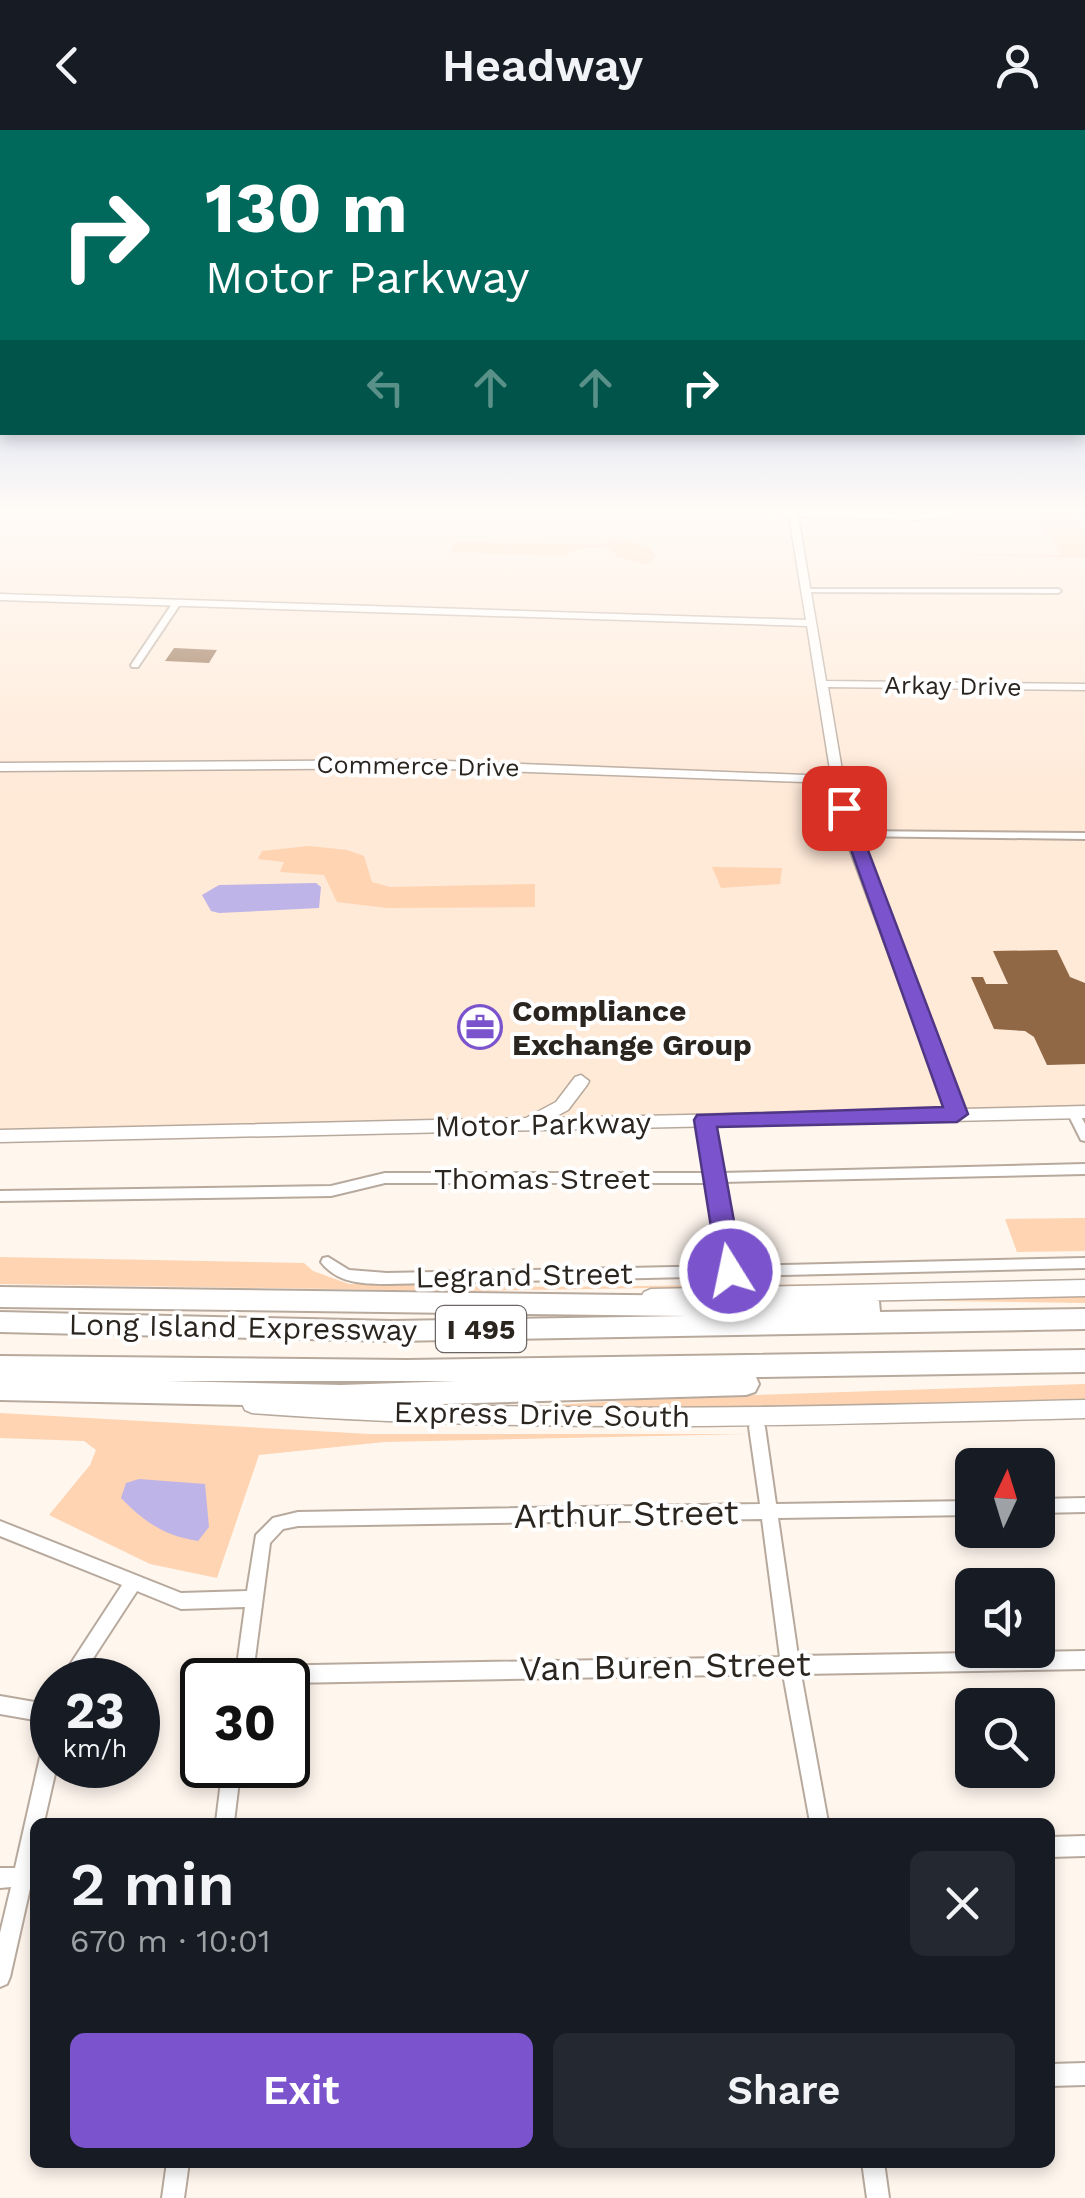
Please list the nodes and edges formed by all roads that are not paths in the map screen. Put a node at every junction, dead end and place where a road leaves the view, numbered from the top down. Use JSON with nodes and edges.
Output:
{"nodes":[{"id":1,"x":175,"y":605,"type":"edge"},
{"id":2,"x":224,"y":605,"type":"edge"},
{"id":3,"x":806,"y":605,"type":"edge"},
{"id":4,"x":809,"y":623,"type":"junction"},
{"id":5,"x":135,"y":665,"type":"dead end"},
{"id":6,"x":820,"y":684,"type":"junction"},
{"id":7,"x":1085,"y":687,"type":"edge"},
{"id":8,"x":0,"y":767,"type":"edge"},
{"id":9,"x":836,"y":780,"type":"junction"},
{"id":10,"x":852,"y":834,"type":"junction"},
{"id":11,"x":1085,"y":836,"type":"edge"},
{"id":12,"x":582,"y":1081,"type":"dead end"},
{"id":13,"x":1079,"y":1112,"type":"edge"},
{"id":14,"x":957,"y":1114,"type":"junction"},
{"id":15,"x":705,"y":1120,"type":"junction"},
{"id":16,"x":524,"y":1124,"type":"junction"},
{"id":17,"x":0,"y":1136,"type":"edge"},
{"id":18,"x":1085,"y":1136,"type":"edge"},
{"id":19,"x":1085,"y":1169,"type":"edge"},
{"id":20,"x":714,"y":1178,"type":"junction"},
{"id":21,"x":0,"y":1196,"type":"edge"},
{"id":22,"x":328,"y":1262,"type":"dead end"},
{"id":23,"x":1085,"y":1263,"type":"edge"},
{"id":24,"x":730,"y":1271,"type":"junction"},
{"id":25,"x":1085,"y":1288,"type":"edge"},
{"id":26,"x":0,"y":1297,"type":"edge"},
{"id":27,"x":563,"y":1303,"type":"junction"},
{"id":28,"x":1085,"y":1319,"type":"edge"},
{"id":29,"x":962,"y":1320,"type":"junction"},
{"id":30,"x":0,"y":1322,"type":"edge"},
{"id":31,"x":1085,"y":1362,"type":"edge"},
{"id":32,"x":928,"y":1363,"type":"junction"},
{"id":33,"x":0,"y":1367,"type":"edge"},
{"id":34,"x":0,"y":1389,"type":"edge"},
{"id":35,"x":146,"y":1394,"type":"junction"},
{"id":36,"x":1085,"y":1410,"type":"edge"},
{"id":37,"x":757,"y":1427,"type":"dead end"},
{"id":38,"x":1085,"y":1505,"type":"edge"},
{"id":39,"x":1055,"y":1506,"type":"edge"},
{"id":40,"x":955,"y":1508,"type":"edge"},
{"id":41,"x":769,"y":1511,"type":"junction"},
{"id":42,"x":0,"y":1528,"type":"edge"},
{"id":43,"x":132,"y":1583,"type":"junction"},
{"id":44,"x":254,"y":1599,"type":"junction"},
{"id":45,"x":84,"y":1658,"type":"edge"},
{"id":46,"x":247,"y":1658,"type":"edge"},
{"id":47,"x":1085,"y":1660,"type":"edge"},
{"id":48,"x":790,"y":1663,"type":"junction"},
{"id":49,"x":310,"y":1676,"type":"edge"},
{"id":50,"x":0,"y":1705,"type":"edge"},
{"id":51,"x":30,"y":1710,"type":"edge"},
{"id":52,"x":43,"y":1788,"type":"edge"},
{"id":53,"x":229,"y":1788,"type":"edge"},
{"id":54,"x":36,"y":1818,"type":"edge"},
{"id":55,"x":225,"y":1818,"type":"edge"},
{"id":56,"x":817,"y":1818,"type":"edge"},
{"id":57,"x":30,"y":1846,"type":"edge"},
{"id":58,"x":1085,"y":1846,"type":"edge"},
{"id":59,"x":1055,"y":1847,"type":"edge"},
{"id":60,"x":0,"y":1878,"type":"edge"},
{"id":61,"x":23,"y":1878,"type":"junction"},
{"id":62,"x":0,"y":1977,"type":"edge"},
{"id":63,"x":1085,"y":2074,"type":"edge"},
{"id":64,"x":1055,"y":2075,"type":"edge"},
{"id":65,"x":177,"y":2168,"type":"edge"},
{"id":66,"x":874,"y":2168,"type":"edge"},
{"id":67,"x":172,"y":2198,"type":"edge"},
{"id":68,"x":878,"y":2198,"type":"edge"}],
"edges":[{"from":1,"to":5,"type":"street"},
{"from":2,"to":4,"type":"street"},
{"from":3,"to":4,"type":"street"},
{"from":4,"to":6,"type":"street"},
{"from":6,"to":7,"type":"street","name":"Arkay Drive"},
{"from":6,"to":9,"type":"street"},
{"from":8,"to":9,"type":"street","name":"Commerce Drive"},
{"from":9,"to":10,"type":"street"},
{"from":10,"to":11,"type":"street"},
{"from":10,"to":14,"type":"street"},
{"from":12,"to":16,"type":"street"},
{"from":13,"to":14,"type":"street","name":"Motor Parkway"},
{"from":13,"to":18,"type":"street"},
{"from":14,"to":15,"type":"street","name":"Motor Parkway"},
{"from":15,"to":16,"type":"street","name":"Motor Parkway"},
{"from":15,"to":20,"type":"street"},
{"from":16,"to":17,"type":"street","name":"Motor Parkway"},
{"from":19,"to":20,"type":"street","name":"Thomas Street"},
{"from":20,"to":21,"type":"street","name":"Thomas Street"},
{"from":20,"to":24,"type":"street"},
{"from":22,"to":24,"type":"street","name":"Legrand Street"},
{"from":23,"to":24,"type":"street","name":"Legrand Street"},
{"from":25,"to":27,"type":"street"},
{"from":26,"to":27,"type":"highway"},
{"from":27,"to":29,"type":"highway"},
{"from":28,"to":29,"type":"highway","name":"Long Island Expressway","number":"I 495"},
{"from":29,"to":30,"type":"highway","name":"Long Island Expressway","number":"I 495"},
{"from":31,"to":32,"type":"highway","name":"Long Island Expressway","number":"I 495"},
{"from":32,"to":33,"type":"highway","name":"Long Island Expressway","number":"I 495"},
{"from":32,"to":35,"type":"highway"},
{"from":34,"to":35,"type":"highway","name":"Express Drive South"},
{"from":35,"to":36,"type":"street","name":"Express Drive South"},
{"from":37,"to":41,"type":"street"},
{"from":38,"to":39,"type":"street"},
{"from":40,"to":41,"type":"street","name":"Arthur Street"},
{"from":41,"to":44,"type":"street","name":"Arthur Street"},
{"from":41,"to":48,"type":"street"},
{"from":42,"to":43,"type":"street"},
{"from":43,"to":44,"type":"street"},
{"from":43,"to":45,"type":"street"},
{"from":44,"to":46,"type":"street"},
{"from":47,"to":48,"type":"street","name":"Van Buren Street"},
{"from":48,"to":49,"type":"street","name":"Van Buren Street"},
{"from":48,"to":56,"type":"street"},
{"from":50,"to":51,"type":"street"},
{"from":52,"to":54,"type":"street"},
{"from":53,"to":55,"type":"street"},
{"from":57,"to":61,"type":"street"},
{"from":58,"to":59,"type":"street"},
{"from":60,"to":61,"type":"street"},
{"from":61,"to":62,"type":"street"},
{"from":63,"to":64,"type":"street"},
{"from":65,"to":67,"type":"street"},
{"from":66,"to":68,"type":"street"}]}
